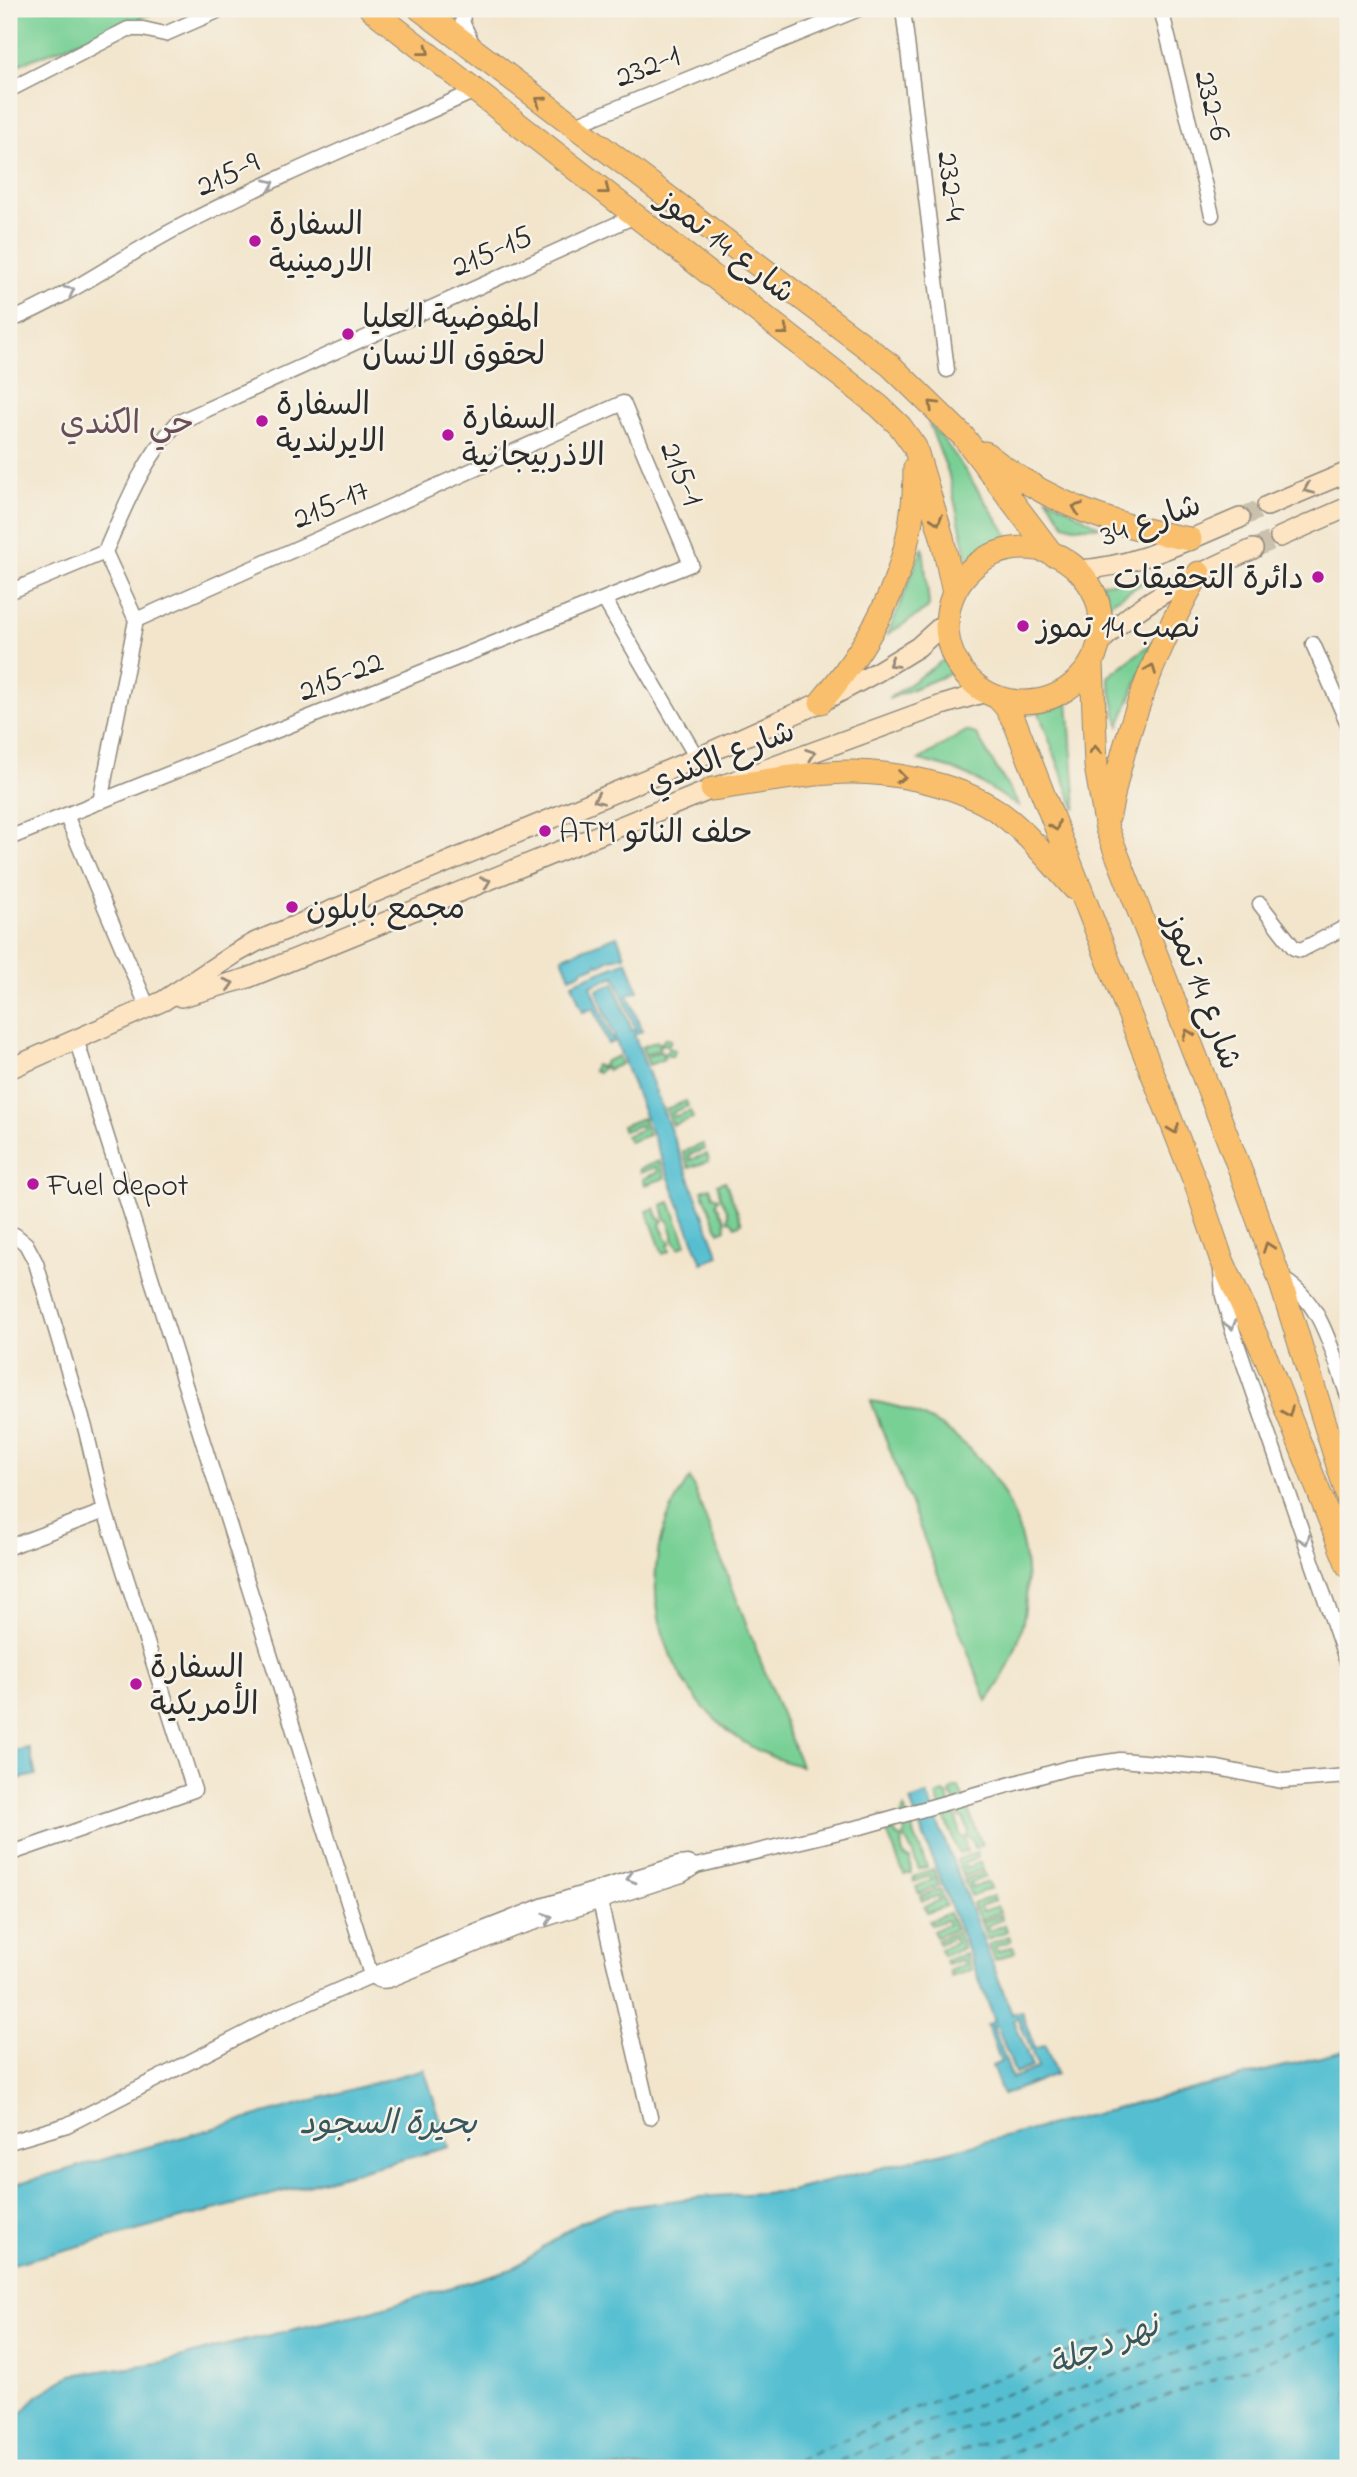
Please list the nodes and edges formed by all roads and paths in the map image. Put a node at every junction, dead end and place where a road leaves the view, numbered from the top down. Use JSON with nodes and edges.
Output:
{"nodes":[{"id":1,"x":222,"y":9,"type":"edge"},
{"id":2,"x":371,"y":9,"type":"edge"},
{"id":3,"x":420,"y":9,"type":"edge"},
{"id":4,"x":462,"y":9,"type":"edge"},
{"id":5,"x":859,"y":9,"type":"edge"},
{"id":6,"x":903,"y":9,"type":"edge"},
{"id":7,"x":1161,"y":9,"type":"edge"},
{"id":8,"x":482,"y":58,"type":"junction"},
{"id":9,"x":9,"y":89,"type":"edge"},
{"id":10,"x":477,"y":90,"type":"junction"},
{"id":11,"x":573,"y":125,"type":"junction"},
{"id":12,"x":637,"y":215,"type":"junction"},
{"id":13,"x":1212,"y":215,"type":"dead end"},
{"id":14,"x":9,"y":321,"type":"edge"},
{"id":15,"x":947,"y":370,"type":"dead end"},
{"id":16,"x":623,"y":403,"type":"joint"},
{"id":17,"x":963,"y":436,"type":"junction"},
{"id":18,"x":915,"y":447,"type":"junction"},
{"id":19,"x":1348,"y":472,"type":"edge"},
{"id":20,"x":1267,"y":506,"type":"tunnel mouth"},
{"id":21,"x":1348,"y":507,"type":"edge"},
{"id":22,"x":1240,"y":518,"type":"tunnel mouth"},
{"id":23,"x":1280,"y":537,"type":"tunnel mouth"},
{"id":24,"x":1190,"y":539,"type":"junction"},
{"id":25,"x":1253,"y":549,"type":"tunnel mouth"},
{"id":26,"x":105,"y":552,"type":"junction"},
{"id":27,"x":1052,"y":554,"type":"junction"},
{"id":28,"x":691,"y":564,"type":"joint"},
{"id":29,"x":1079,"y":570,"type":"junction"},
{"id":30,"x":1199,"y":573,"type":"junction"},
{"id":31,"x":9,"y":592,"type":"edge"},
{"id":32,"x":954,"y":593,"type":"junction"},
{"id":33,"x":604,"y":599,"type":"junction"},
{"id":34,"x":136,"y":620,"type":"junction"},
{"id":35,"x":947,"y":621,"type":"junction"},
{"id":36,"x":1313,"y":644,"type":"dead end"},
{"id":37,"x":1096,"y":652,"type":"junction"},
{"id":38,"x":992,"y":695,"type":"junction"},
{"id":39,"x":821,"y":702,"type":"junction"},
{"id":40,"x":1348,"y":724,"type":"edge"},
{"id":41,"x":698,"y":758,"type":"junction"},
{"id":42,"x":712,"y":789,"type":"junction"},
{"id":43,"x":100,"y":802,"type":"junction"},
{"id":44,"x":66,"y":815,"type":"junction"},
{"id":45,"x":1107,"y":829,"type":"junction"},
{"id":46,"x":9,"y":838,"type":"edge"},
{"id":47,"x":375,"y":892,"type":"junction"},
{"id":48,"x":1083,"y":898,"type":"junction"},
{"id":49,"x":1260,"y":904,"type":"dead end"},
{"id":50,"x":388,"y":921,"type":"junction"},
{"id":51,"x":1347,"y":926,"type":"edge"},
{"id":52,"x":155,"y":1005,"type":"junction"},
{"id":53,"x":76,"y":1040,"type":"junction"},
{"id":54,"x":9,"y":1069,"type":"edge"},
{"id":55,"x":9,"y":1235,"type":"edge"},
{"id":56,"x":1221,"y":1258,"type":"junction"},
{"id":57,"x":1279,"y":1277,"type":"junction"},
{"id":58,"x":1348,"y":1396,"type":"edge"},
{"id":59,"x":1348,"y":1497,"type":"edge"},
{"id":60,"x":105,"y":1511,"type":"junction"},
{"id":61,"x":9,"y":1547,"type":"edge"},
{"id":62,"x":1348,"y":1566,"type":"edge"},
{"id":63,"x":1348,"y":1665,"type":"edge"},
{"id":64,"x":1348,"y":1776,"type":"edge"},
{"id":65,"x":9,"y":1854,"type":"edge"},
{"id":66,"x":598,"y":1895,"type":"junction"},
{"id":67,"x":371,"y":1975,"type":"junction"},
{"id":68,"x":650,"y":2117,"type":"dead end"},
{"id":69,"x":9,"y":2142,"type":"edge"}],
"edges":[{"from":1,"to":9,"type":"street"},
{"from":2,"to":10,"type":"main road","name":"شارع 14 تموز","one_way":true},
{"from":3,"to":8,"type":"main road","name":"شارع 14 تموز"},
{"from":4,"to":8,"type":"street"},
{"from":5,"to":11,"type":"street","name":"232-1"},
{"from":6,"to":15,"type":"street","name":"232-4"},
{"from":7,"to":13,"type":"street","name":"232-6"},
{"from":11,"to":8,"type":"main road","name":"شارع 14 تموز","one_way":true},
{"from":10,"to":12,"type":"main road","name":"شارع 14 تموز","one_way":true},
{"from":14,"to":10,"type":"street","name":"215-9","one_way":true},
{"from":17,"to":11,"type":"main road","name":"شارع 14 تموز","one_way":true},
{"from":12,"to":18,"type":"main road","name":"شارع 14 تموز","one_way":true},
{"from":12,"to":26,"type":"street","name":"215-15"},
{"from":16,"to":28,"type":"street","name":"215-1"},
{"from":16,"to":34,"type":"street","name":"215-17"},
{"from":24,"to":17,"type":"main road","one_way":true},
{"from":17,"to":27,"type":"main road","name":"شارع 14 تموز"},
{"from":18,"to":32,"type":"main road","name":"شارع 14 تموز","one_way":true},
{"from":18,"to":39,"type":"main road"},
{"from":19,"to":20,"type":"street","one_way":true},
{"from":21,"to":23,"type":"street"},
{"from":22,"to":24,"type":"street","name":"شارع 34"},
{"from":24,"to":29,"type":"street","name":"شارع 34"},
{"from":25,"to":30,"type":"street","name":"شارع 34"},
{"from":26,"to":31,"type":"street"},
{"from":26,"to":34,"type":"street"},
{"from":27,"to":29,"type":"main road"},
{"from":27,"to":32,"type":"main road"},
{"from":28,"to":33,"type":"street","name":"215-22"},
{"from":29,"to":37,"type":"main road"},
{"from":30,"to":37,"type":"street","name":"شارع 34"},
{"from":45,"to":30,"type":"main road","one_way":true},
{"from":32,"to":35,"type":"main road"},
{"from":33,"to":41,"type":"street"},
{"from":33,"to":43,"type":"street","name":"215-22"},
{"from":34,"to":43,"type":"street"},
{"from":35,"to":38,"type":"main road"},
{"from":35,"to":39,"type":"street","name":"شارع الكندي","one_way":true},
{"from":36,"to":40,"type":"street"},
{"from":37,"to":38,"type":"main road"},
{"from":45,"to":37,"type":"main road","name":"شارع 14 تموز","one_way":true},
{"from":42,"to":38,"type":"street","name":"شارع الكندي","one_way":true},
{"from":38,"to":48,"type":"main road","one_way":true},
{"from":39,"to":41,"type":"street","name":"شارع الكندي"},
{"from":41,"to":47,"type":"street","name":"شارع الكندي","one_way":true},
{"from":42,"to":48,"type":"main road","one_way":true},
{"from":50,"to":42,"type":"street","name":"شارع الكندي","one_way":true},
{"from":43,"to":44,"type":"street","name":"215-22"},
{"from":44,"to":46,"type":"street","name":"215-22"},
{"from":44,"to":52,"type":"street"},
{"from":57,"to":45,"type":"main road","name":"شارع 14 تموز","one_way":true},
{"from":47,"to":50,"type":"street"},
{"from":47,"to":52,"type":"street","name":"شارع الكندي"},
{"from":48,"to":56,"type":"main road","one_way":true},
{"from":49,"to":51,"type":"street"},
{"from":52,"to":50,"type":"street","name":"شارع الكندي","one_way":true},
{"from":52,"to":53,"type":"street","name":"شارع الكندي"},
{"from":53,"to":54,"type":"street","name":"شارع الكندي"},
{"from":53,"to":67,"type":"street"},
{"from":55,"to":60,"type":"street"},
{"from":56,"to":62,"type":"main road","one_way":true},
{"from":56,"to":63,"type":"street","one_way":true},
{"from":57,"to":58,"type":"street"},
{"from":57,"to":59,"type":"main road","name":"شارع 14 تموز"},
{"from":60,"to":61,"type":"street"},
{"from":60,"to":65,"type":"street"},
{"from":64,"to":66,"type":"street"},
{"from":66,"to":67,"type":"street"},
{"from":66,"to":68,"type":"street"},
{"from":67,"to":69,"type":"street"}]}
